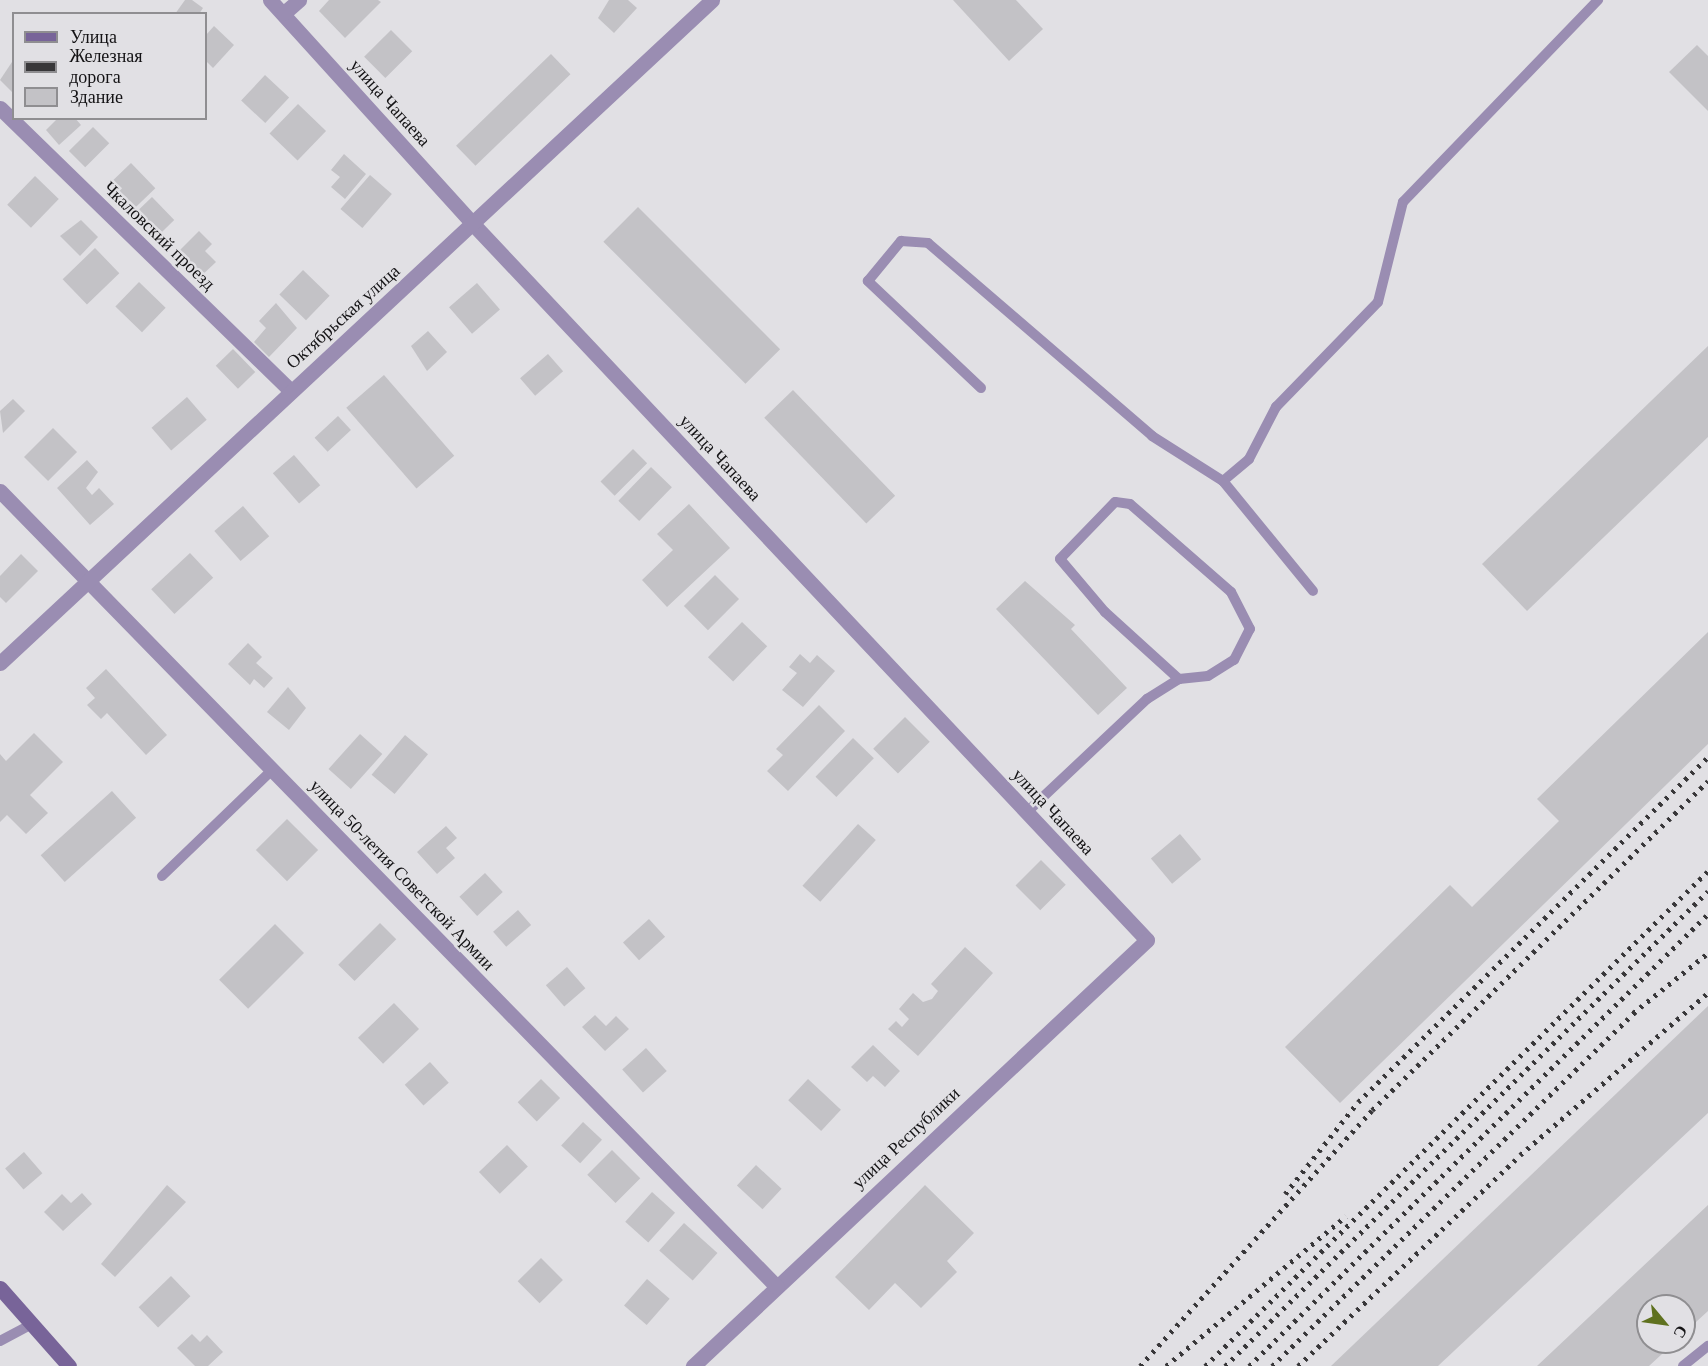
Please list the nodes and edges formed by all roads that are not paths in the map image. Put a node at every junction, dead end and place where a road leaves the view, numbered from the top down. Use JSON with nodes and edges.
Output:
{"nodes":[{"id":1,"x":270,"y":0,"type":"edge"},
{"id":2,"x":299,"y":0,"type":"edge"},
{"id":3,"x":712,"y":0,"type":"edge"},
{"id":4,"x":1598,"y":0,"type":"edge"},
{"id":5,"x":284,"y":13,"type":"junction"},
{"id":6,"x":0,"y":108,"type":"edge"},
{"id":7,"x":12,"y":120,"type":"edge"},
{"id":8,"x":12,"y":120,"type":"edge"},
{"id":9,"x":473,"y":224,"type":"junction"},
{"id":10,"x":981,"y":388,"type":"dead end"},
{"id":11,"x":291,"y":391,"type":"junction"},
{"id":12,"x":1223,"y":481,"type":"junction"},
{"id":13,"x":0,"y":490,"type":"edge"},
{"id":14,"x":88,"y":581,"type":"junction"},
{"id":15,"x":1313,"y":591,"type":"dead end"},
{"id":16,"x":0,"y":663,"type":"edge"},
{"id":17,"x":1179,"y":679,"type":"junction"},
{"id":18,"x":272,"y":770,"type":"junction"},
{"id":19,"x":1027,"y":812,"type":"junction"},
{"id":20,"x":162,"y":876,"type":"dead end"},
{"id":21,"x":1147,"y":940,"type":"joint"},
{"id":22,"x":777,"y":1287,"type":"junction"},
{"id":23,"x":0,"y":1288,"type":"edge"},
{"id":24,"x":32,"y":1324,"type":"junction"},
{"id":25,"x":0,"y":1341,"type":"edge"},
{"id":26,"x":1708,"y":1346,"type":"edge"},
{"id":27,"x":62,"y":1363,"type":"edge"},
{"id":28,"x":693,"y":1366,"type":"edge"},
{"id":29,"x":1683,"y":1366,"type":"edge"}],
"edges":[{"from":1,"to":5,"type":"street","name":"улица Чапаева"},
{"from":2,"to":5,"type":"street"},
{"from":3,"to":9,"type":"street","name":"Октябрьская улица"},
{"from":4,"to":12,"type":"lane"},
{"from":5,"to":9,"type":"street","name":"улица Чапаева"},
{"from":6,"to":7,"type":"street","name":"Чкаловский проезд"},
{"from":8,"to":11,"type":"street","name":"Чкаловский проезд"},
{"from":9,"to":11,"type":"street","name":"Октябрьская улица"},
{"from":9,"to":19,"type":"street","name":"улица Чапаева"},
{"from":10,"to":12,"type":"lane"},
{"from":11,"to":14,"type":"street","name":"Октябрьская улица"},
{"from":12,"to":15,"type":"lane"},
{"from":13,"to":14,"type":"street","name":"улица 50-летия Советской Армии"},
{"from":14,"to":16,"type":"street","name":"Октябрьская улица"},
{"from":14,"to":18,"type":"street","name":"улица 50-летия Советской Армии"},
{"from":17,"to":17,"type":"lane"},
{"from":17,"to":19,"type":"lane"},
{"from":18,"to":20,"type":"lane"},
{"from":18,"to":22,"type":"street","name":"улица 50-летия Советской Армии"},
{"from":19,"to":21,"type":"street","name":"улица Чапаева"},
{"from":21,"to":22,"type":"street","name":"улица Республики"},
{"from":22,"to":28,"type":"street","name":"улица Республики"},
{"from":23,"to":24,"type":"street"},
{"from":24,"to":25,"type":"lane"},
{"from":24,"to":27,"type":"street"},
{"from":26,"to":29,"type":"lane"}]}
